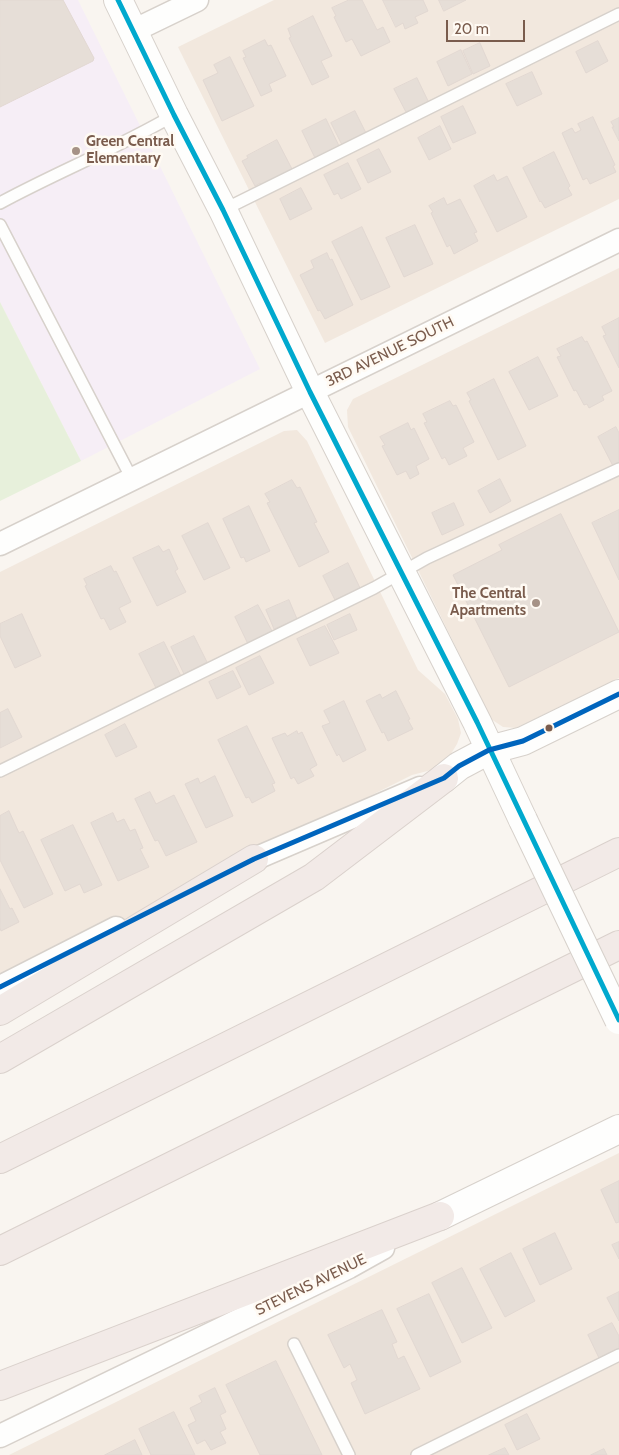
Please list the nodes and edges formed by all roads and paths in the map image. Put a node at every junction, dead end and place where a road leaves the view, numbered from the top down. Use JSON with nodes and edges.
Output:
{"nodes":[{"id":1,"x":118,"y":0,"type":"edge"},
{"id":2,"x":197,"y":0,"type":"edge"},
{"id":3,"x":619,"y":14,"type":"edge"},
{"id":4,"x":133,"y":31,"type":"junction"},
{"id":5,"x":174,"y":115,"type":"junction"},
{"id":6,"x":0,"y":203,"type":"edge"},
{"id":7,"x":223,"y":210,"type":"junction"},
{"id":8,"x":0,"y":225,"type":"edge"},
{"id":9,"x":619,"y":240,"type":"edge"},
{"id":10,"x":310,"y":392,"type":"junction"},
{"id":11,"x":619,"y":469,"type":"edge"},
{"id":12,"x":132,"y":479,"type":"junction"},
{"id":13,"x":0,"y":544,"type":"edge"},
{"id":14,"x":402,"y":572,"type":"junction"},
{"id":15,"x":619,"y":694,"type":"edge"},
{"id":16,"x":490,"y":750,"type":"junction"},
{"id":17,"x":0,"y":771,"type":"edge"},
{"id":18,"x":444,"y":778,"type":"junction"},
{"id":19,"x":619,"y":852,"type":"edge"},
{"id":20,"x":254,"y":858,"type":"junction"},
{"id":21,"x":619,"y":945,"type":"edge"},
{"id":22,"x":0,"y":987,"type":"edge"},
{"id":23,"x":0,"y":1011,"type":"edge"},
{"id":24,"x":619,"y":1020,"type":"edge"},
{"id":25,"x":0,"y":1059,"type":"edge"},
{"id":26,"x":619,"y":1129,"type":"edge"},
{"id":27,"x":0,"y":1159,"type":"edge"},
{"id":28,"x":440,"y":1216,"type":"junction"},
{"id":29,"x":0,"y":1251,"type":"edge"},
{"id":30,"x":294,"y":1344,"type":"dead end"},
{"id":31,"x":619,"y":1355,"type":"edge"},
{"id":32,"x":0,"y":1386,"type":"edge"},
{"id":33,"x":0,"y":1436,"type":"edge"},
{"id":34,"x":349,"y":1455,"type":"edge"},
{"id":35,"x":417,"y":1455,"type":"edge"}],
"edges":[{"from":1,"to":4,"type":"street"},
{"from":2,"to":4,"type":"street"},
{"from":3,"to":7,"type":"lane"},
{"from":4,"to":5,"type":"street"},
{"from":5,"to":6,"type":"lane"},
{"from":5,"to":7,"type":"street"},
{"from":7,"to":10,"type":"street"},
{"from":8,"to":12,"type":"lane"},
{"from":9,"to":10,"type":"street","name":"3RD AVENUE SOUTH"},
{"from":10,"to":12,"type":"street","name":"3RD AVENUE SOUTH"},
{"from":10,"to":14,"type":"street"},
{"from":11,"to":14,"type":"lane"},
{"from":12,"to":13,"type":"street","name":"3RD AVENUE SOUTH"},
{"from":14,"to":16,"type":"street"},
{"from":14,"to":17,"type":"lane"},
{"from":15,"to":16,"type":"street"},
{"from":16,"to":18,"type":"street"},
{"from":16,"to":24,"type":"street","bridge":true},
{"from":18,"to":20,"type":"street"},
{"from":18,"to":25,"type":"highway"},
{"from":19,"to":27,"type":"highway"},
{"from":20,"to":22,"type":"street"},
{"from":20,"to":23,"type":"highway"},
{"from":21,"to":29,"type":"highway"},
{"from":26,"to":28,"type":"street","name":"STEVENS AVENUE"},
{"from":28,"to":32,"type":"highway"},
{"from":28,"to":33,"type":"street","name":"STEVENS AVENUE"},
{"from":30,"to":34,"type":"lane"},
{"from":31,"to":35,"type":"lane"}]}
